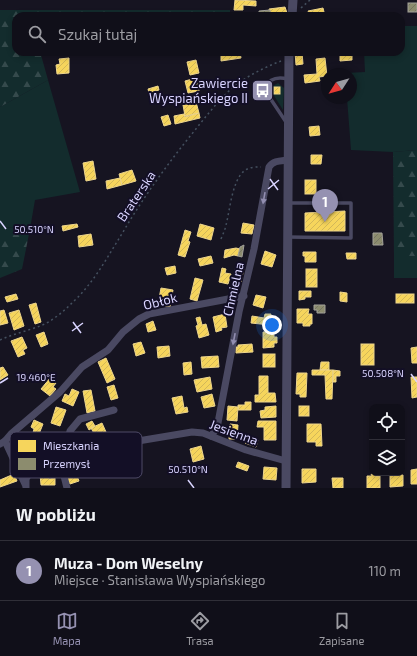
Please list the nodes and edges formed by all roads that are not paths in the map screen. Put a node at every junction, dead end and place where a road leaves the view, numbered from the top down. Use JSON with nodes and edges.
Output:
{"nodes":[{"id":1,"x":289,"y":56,"type":"edge"},
{"id":2,"x":288,"y":79,"type":"junction"},
{"id":3,"x":288,"y":126,"type":"junction"},
{"id":4,"x":288,"y":160,"type":"junction"},
{"id":5,"x":289,"y":203,"type":"junction"},
{"id":6,"x":288,"y":237,"type":"junction"},
{"id":7,"x":244,"y":296,"type":"junction"},
{"id":8,"x":114,"y":410,"type":"dead end"},
{"id":9,"x":12,"y":432,"type":"edge"},
{"id":10,"x":70,"y":432,"type":"edge"},
{"id":11,"x":10,"y":434,"type":"edge"},
{"id":12,"x":211,"y":436,"type":"junction"},
{"id":13,"x":142,"y":440,"type":"edge"},
{"id":14,"x":2,"y":442,"type":"edge"},
{"id":15,"x":10,"y":457,"type":"edge"},
{"id":16,"x":286,"y":461,"type":"junction"},
{"id":17,"x":63,"y":478,"type":"edge"},
{"id":18,"x":67,"y":488,"type":"edge"},
{"id":19,"x":286,"y":488,"type":"edge"}],
"edges":[{"from":1,"to":2,"type":"street"},
{"from":2,"to":3,"type":"street"},
{"from":2,"to":3,"type":"lane"},
{"from":3,"to":4,"type":"street"},
{"from":4,"to":5,"type":"street"},
{"from":4,"to":7,"type":"street","name":"Chmielna","one_way":true},
{"from":5,"to":6,"type":"street"},
{"from":5,"to":6,"type":"lane"},
{"from":6,"to":16,"type":"street"},
{"from":7,"to":9,"type":"street","name":"Obłok"},
{"from":7,"to":12,"type":"street","name":"Chmielna","one_way":true},
{"from":8,"to":10,"type":"street"},
{"from":11,"to":14,"type":"street","name":"Obłok"},
{"from":12,"to":13,"type":"street","name":"Jesienna"},
{"from":12,"to":16,"type":"street","name":"Jesienna"},
{"from":14,"to":15,"type":"street"},
{"from":16,"to":19,"type":"street"},
{"from":17,"to":18,"type":"street"}]}
